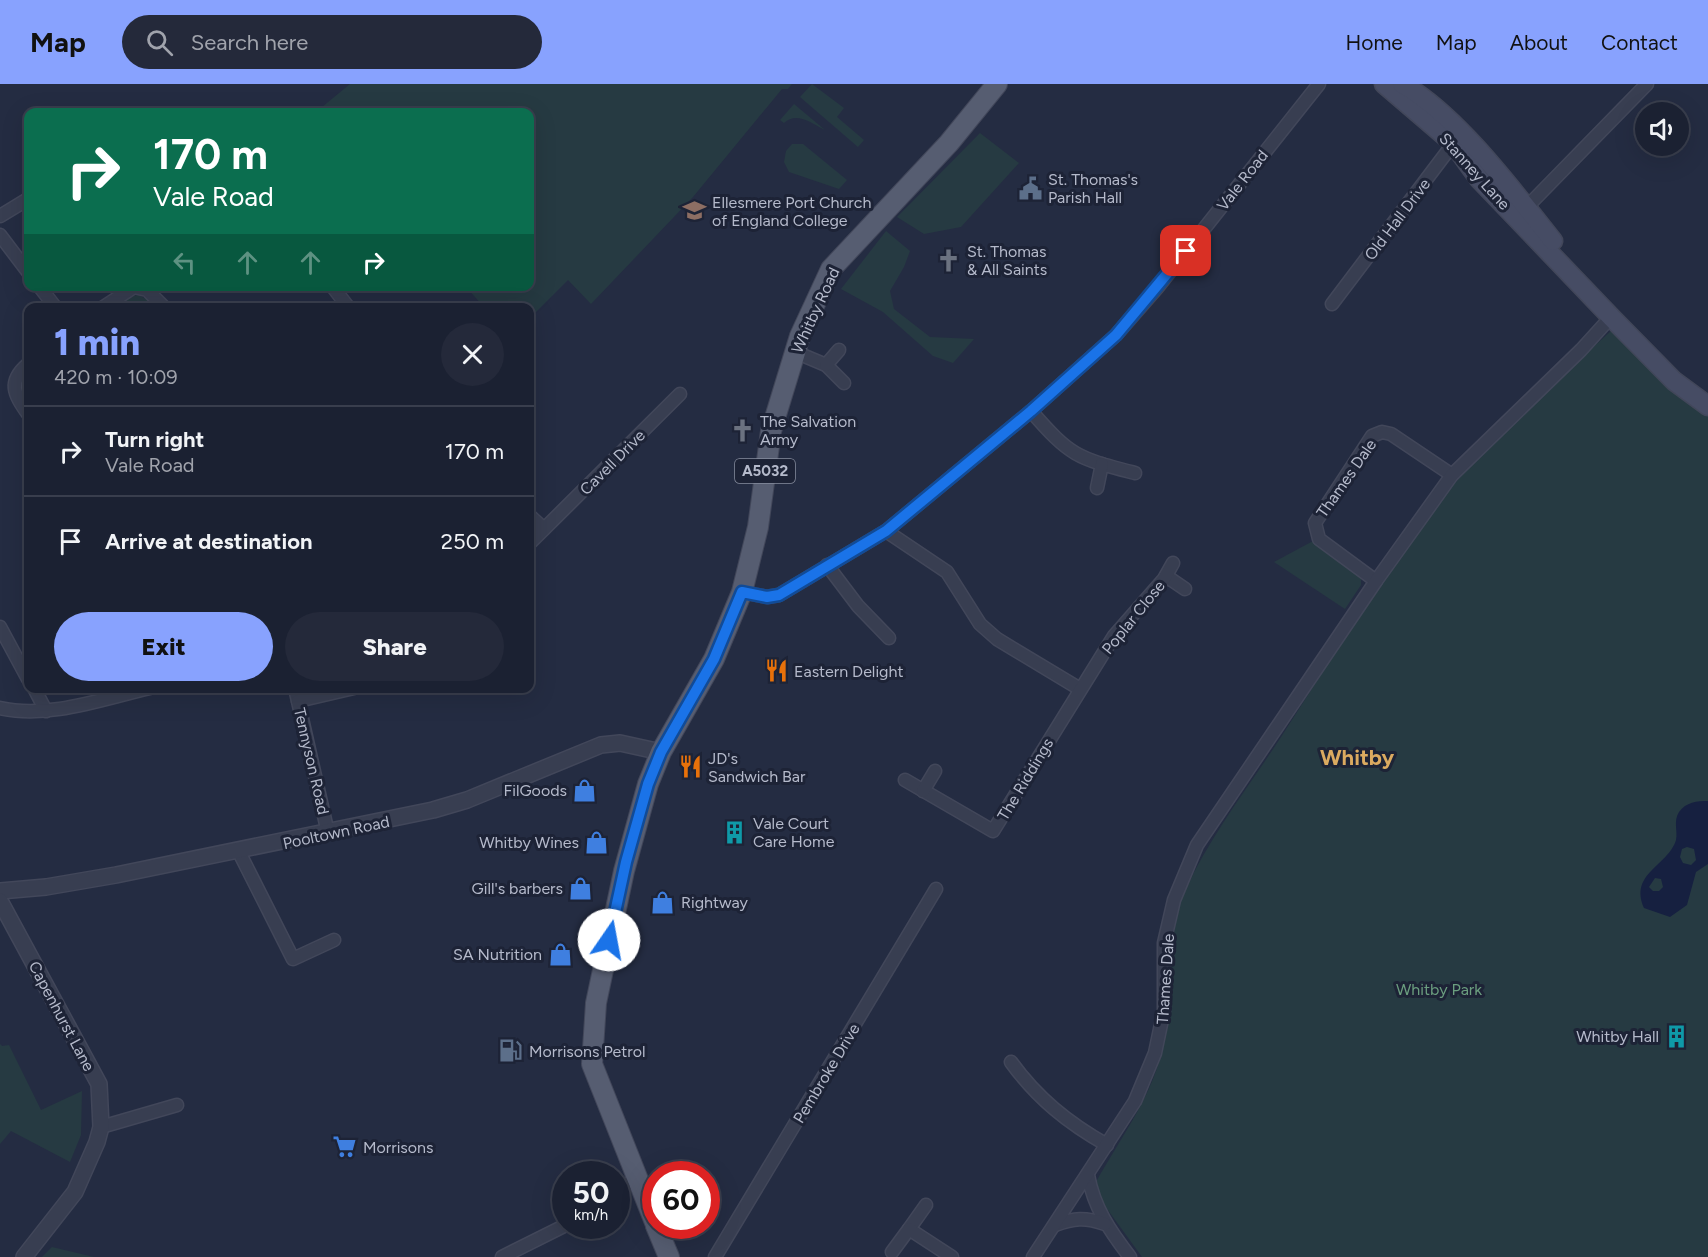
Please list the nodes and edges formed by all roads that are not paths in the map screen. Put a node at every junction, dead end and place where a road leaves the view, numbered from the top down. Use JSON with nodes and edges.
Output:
{"nodes":[{"id":1,"x":997,"y":84,"type":"edge"},
{"id":2,"x":1318,"y":84,"type":"edge"},
{"id":3,"x":1384,"y":84,"type":"edge"},
{"id":4,"x":1402,"y":84,"type":"edge"},
{"id":5,"x":1647,"y":84,"type":"edge"},
{"id":6,"x":1458,"y":138,"type":"junction"},
{"id":7,"x":24,"y":201,"type":"edge"},
{"id":8,"x":1521,"y":212,"type":"junction"},
{"id":9,"x":0,"y":216,"type":"edge"},
{"id":10,"x":0,"y":235,"type":"edge"},
{"id":11,"x":24,"y":267,"type":"edge"},
{"id":12,"x":43,"y":291,"type":"edge"},
{"id":13,"x":128,"y":291,"type":"edge"},
{"id":14,"x":148,"y":291,"type":"edge"},
{"id":15,"x":336,"y":291,"type":"edge"},
{"id":16,"x":52,"y":303,"type":"edge"},
{"id":17,"x":110,"y":303,"type":"edge"},
{"id":18,"x":160,"y":303,"type":"edge"},
{"id":19,"x":345,"y":303,"type":"edge"},
{"id":20,"x":1332,"y":304,"type":"dead end"},
{"id":21,"x":1611,"y":317,"type":"junction"},
{"id":22,"x":839,"y":350,"type":"dead end"},
{"id":23,"x":795,"y":352,"type":"junction"},
{"id":24,"x":826,"y":365,"type":"junction"},
{"id":25,"x":24,"y":367,"type":"edge"},
{"id":26,"x":844,"y":383,"type":"dead end"},
{"id":27,"x":680,"y":394,"type":"dead end"},
{"id":28,"x":1708,"y":406,"type":"edge"},
{"id":29,"x":24,"y":408,"type":"edge"},
{"id":30,"x":1031,"y":411,"type":"junction"},
{"id":31,"x":1102,"y":464,"type":"junction"},
{"id":32,"x":1135,"y":473,"type":"dead end"},
{"id":33,"x":1452,"y":475,"type":"junction"},
{"id":34,"x":1097,"y":488,"type":"dead end"},
{"id":35,"x":534,"y":520,"type":"edge"},
{"id":36,"x":544,"y":530,"type":"junction"},
{"id":37,"x":886,"y":531,"type":"junction"},
{"id":38,"x":534,"y":539,"type":"edge"},
{"id":39,"x":1173,"y":563,"type":"dead end"},
{"id":40,"x":827,"y":565,"type":"junction"},
{"id":41,"x":1166,"y":576,"type":"junction"},
{"id":42,"x":1376,"y":581,"type":"junction"},
{"id":43,"x":1185,"y":589,"type":"dead end"},
{"id":44,"x":742,"y":592,"type":"junction"},
{"id":45,"x":0,"y":627,"type":"edge"},
{"id":46,"x":889,"y":638,"type":"dead end"},
{"id":47,"x":24,"y":672,"type":"edge"},
{"id":48,"x":1080,"y":689,"type":"junction"},
{"id":49,"x":37,"y":693,"type":"edge"},
{"id":50,"x":127,"y":693,"type":"edge"},
{"id":51,"x":296,"y":693,"type":"edge"},
{"id":52,"x":332,"y":693,"type":"edge"},
{"id":53,"x":298,"y":701,"type":"junction"},
{"id":54,"x":0,"y":708,"type":"edge"},
{"id":55,"x":46,"y":711,"type":"junction"},
{"id":56,"x":661,"y":752,"type":"junction"},
{"id":57,"x":935,"y":771,"type":"dead end"},
{"id":58,"x":905,"y":780,"type":"dead end"},
{"id":59,"x":923,"y":791,"type":"junction"},
{"id":60,"x":328,"y":833,"type":"junction"},
{"id":61,"x":239,"y":852,"type":"junction"},
{"id":62,"x":936,"y":889,"type":"dead end"},
{"id":63,"x":0,"y":891,"type":"edge"},
{"id":64,"x":0,"y":901,"type":"edge"},
{"id":65,"x":334,"y":940,"type":"dead end"},
{"id":66,"x":1011,"y":1062,"type":"dead end"},
{"id":67,"x":177,"y":1105,"type":"dead end"},
{"id":68,"x":101,"y":1127,"type":"junction"},
{"id":69,"x":1107,"y":1145,"type":"junction"},
{"id":70,"x":1088,"y":1175,"type":"junction"},
{"id":71,"x":637,"y":1181,"type":"junction"},
{"id":72,"x":630,"y":1183,"type":"edge"},
{"id":73,"x":642,"y":1193,"type":"edge"},
{"id":74,"x":926,"y":1205,"type":"dead end"},
{"id":75,"x":1105,"y":1224,"type":"junction"},
{"id":76,"x":1055,"y":1225,"type":"junction"},
{"id":77,"x":909,"y":1229,"type":"junction"},
{"id":78,"x":552,"y":1232,"type":"edge"},
{"id":79,"x":662,"y":1239,"type":"edge"},
{"id":80,"x":892,"y":1252,"type":"dead end"},
{"id":81,"x":24,"y":1257,"type":"edge"},
{"id":82,"x":502,"y":1257,"type":"edge"},
{"id":83,"x":669,"y":1257,"type":"edge"},
{"id":84,"x":715,"y":1257,"type":"edge"},
{"id":85,"x":952,"y":1257,"type":"edge"},
{"id":86,"x":1032,"y":1257,"type":"edge"},
{"id":87,"x":1130,"y":1257,"type":"edge"}],
"edges":[{"from":1,"to":23,"type":"main road","name":"Whitby Road","number":"A5032"},
{"from":2,"to":30,"type":"street","name":"Vale Road"},
{"from":3,"to":6,"type":"main road","name":"Stanney Lane"},
{"from":4,"to":6,"type":"main road","name":"Stanney Lane"},
{"from":5,"to":8,"type":"street"},
{"from":6,"to":8,"type":"main road","name":"Stanney Lane"},
{"from":6,"to":20,"type":"street","name":"Old Hall Drive"},
{"from":7,"to":9,"type":"street"},
{"from":8,"to":21,"type":"main road","name":"Stanney Lane"},
{"from":10,"to":11,"type":"street"},
{"from":12,"to":16,"type":"street"},
{"from":13,"to":17,"type":"street"},
{"from":14,"to":18,"type":"street"},
{"from":15,"to":19,"type":"street"},
{"from":21,"to":28,"type":"main road","name":"Stanney Lane"},
{"from":21,"to":33,"type":"street","name":"Thames Dale"},
{"from":22,"to":24,"type":"street"},
{"from":23,"to":24,"type":"street"},
{"from":23,"to":44,"type":"main road","name":"Whitby Road","number":"A5032"},
{"from":24,"to":26,"type":"street"},
{"from":25,"to":29,"type":"street"},
{"from":27,"to":36,"type":"street","name":"Cavell Drive"},
{"from":30,"to":31,"type":"street"},
{"from":30,"to":37,"type":"street","name":"Vale Road"},
{"from":31,"to":32,"type":"street"},
{"from":31,"to":34,"type":"street"},
{"from":33,"to":42,"type":"street","name":"Thames Dale"},
{"from":33,"to":42,"type":"street","name":"Thames Dale"},
{"from":35,"to":36,"type":"street"},
{"from":36,"to":38,"type":"street","name":"Cavell Drive"},
{"from":37,"to":40,"type":"street","name":"Vale Road"},
{"from":37,"to":48,"type":"street"},
{"from":39,"to":41,"type":"street","name":"Poplar Close"},
{"from":40,"to":44,"type":"street","name":"Vale Road"},
{"from":40,"to":46,"type":"street"},
{"from":41,"to":43,"type":"street","name":"Poplar Close"},
{"from":41,"to":48,"type":"street","name":"Poplar Close"},
{"from":42,"to":69,"type":"street","name":"Thames Dale"},
{"from":44,"to":56,"type":"main road","number":"A5032"},
{"from":45,"to":47,"type":"street"},
{"from":48,"to":59,"type":"street","name":"The Riddings"},
{"from":49,"to":55,"type":"street"},
{"from":50,"to":55,"type":"street"},
{"from":51,"to":53,"type":"street","name":"Tennyson Road"},
{"from":52,"to":53,"type":"street"},
{"from":53,"to":60,"type":"street","name":"Tennyson Road"},
{"from":54,"to":55,"type":"street"},
{"from":56,"to":60,"type":"street","name":"Pooltown Road"},
{"from":56,"to":71,"type":"main road","number":"A5032"},
{"from":57,"to":59,"type":"street"},
{"from":58,"to":59,"type":"street","name":"The Riddings"},
{"from":60,"to":61,"type":"street","name":"Pooltown Road"},
{"from":61,"to":63,"type":"street","name":"Pooltown Road"},
{"from":61,"to":65,"type":"street"},
{"from":62,"to":84,"type":"street","name":"Pembroke Drive"},
{"from":64,"to":68,"type":"street","name":"Capenhurst Lane"},
{"from":66,"to":69,"type":"street"},
{"from":67,"to":68,"type":"street"},
{"from":68,"to":81,"type":"street","name":"Capenhurst Lane"},
{"from":69,"to":70,"type":"street","name":"Thames Dale"},
{"from":70,"to":75,"type":"street"},
{"from":70,"to":76,"type":"street","name":"Thames Dale"},
{"from":71,"to":72,"type":"street"},
{"from":71,"to":73,"type":"main road","number":"A5032"},
{"from":74,"to":77,"type":"street"},
{"from":75,"to":76,"type":"street"},
{"from":75,"to":87,"type":"street"},
{"from":76,"to":86,"type":"street","name":"Thames Dale"},
{"from":77,"to":80,"type":"street"},
{"from":77,"to":85,"type":"street"},
{"from":78,"to":82,"type":"street"},
{"from":79,"to":83,"type":"main road","number":"A5032"}]}
